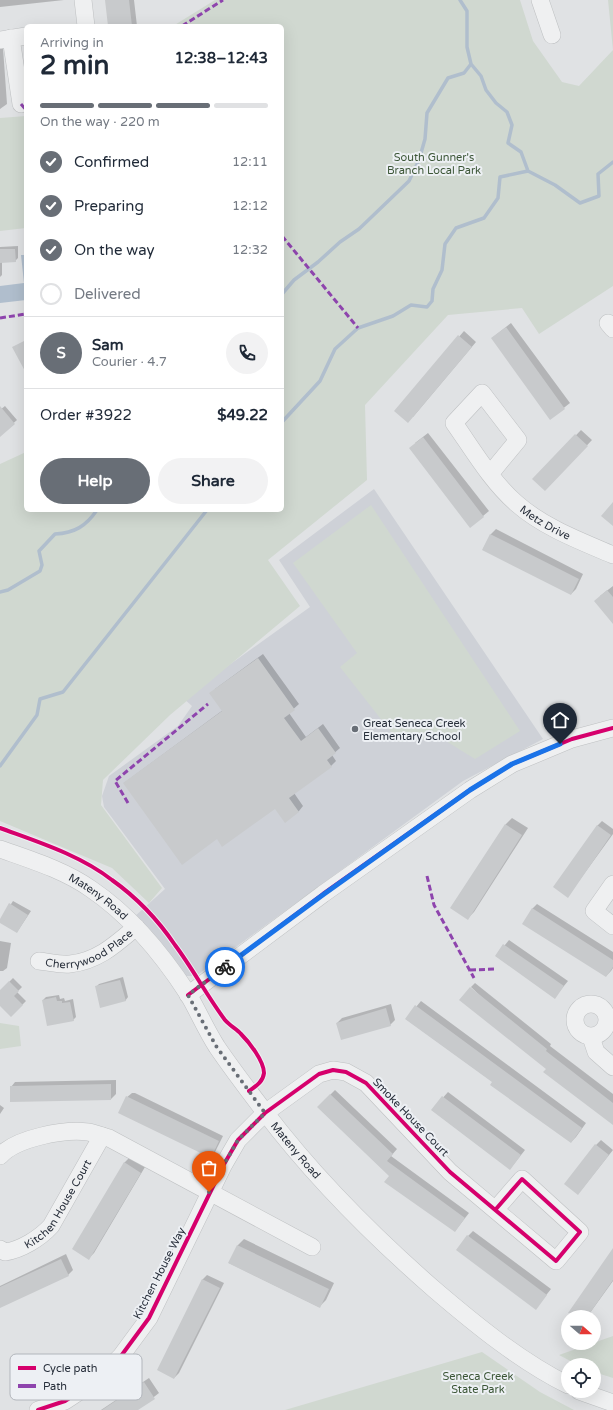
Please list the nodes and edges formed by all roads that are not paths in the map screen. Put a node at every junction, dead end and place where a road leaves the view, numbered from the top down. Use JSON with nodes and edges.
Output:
{"nodes":[{"id":1,"x":83,"y":0,"type":"edge"},
{"id":2,"x":540,"y":0,"type":"edge"},
{"id":3,"x":86,"y":24,"type":"edge"},
{"id":4,"x":552,"y":35,"type":"dead end"},
{"id":5,"x":12,"y":38,"type":"edge"},
{"id":6,"x":21,"y":104,"type":"dead end"},
{"id":7,"x":490,"y":474,"type":"dead end"},
{"id":8,"x":613,"y":556,"type":"edge"},
{"id":9,"x":613,"y":728,"type":"edge"},
{"id":10,"x":0,"y":849,"type":"edge"},
{"id":11,"x":613,"y":884,"type":"edge"},
{"id":12,"x":613,"y":926,"type":"edge"},
{"id":13,"x":136,"y":927,"type":"junction"},
{"id":14,"x":39,"y":961,"type":"dead end"},
{"id":15,"x":188,"y":995,"type":"junction"},
{"id":16,"x":610,"y":1019,"type":"edge"},
{"id":17,"x":591,"y":1037,"type":"junction"},
{"id":18,"x":613,"y":1066,"type":"edge"},
{"id":19,"x":265,"y":1113,"type":"junction"},
{"id":20,"x":102,"y":1136,"type":"junction"},
{"id":21,"x":0,"y":1156,"type":"edge"},
{"id":22,"x":209,"y":1192,"type":"junction"},
{"id":23,"x":496,"y":1209,"type":"junction"},
{"id":24,"x":312,"y":1246,"type":"dead end"},
{"id":25,"x":0,"y":1249,"type":"edge"},
{"id":26,"x":122,"y":1354,"type":"edge"},
{"id":27,"x":561,"y":1382,"type":"edge"},
{"id":28,"x":597,"y":1398,"type":"edge"},
{"id":29,"x":67,"y":1400,"type":"edge"},
{"id":30,"x":613,"y":1404,"type":"edge"},
{"id":31,"x":38,"y":1410,"type":"edge"}],
"edges":[{"from":1,"to":3,"type":"street"},
{"from":2,"to":4,"type":"street"},
{"from":5,"to":6,"type":"street"},
{"from":7,"to":8,"type":"street","name":"Metz Drive"},
{"from":9,"to":15,"type":"street"},
{"from":10,"to":13,"type":"street","name":"Mateny Road"},
{"from":11,"to":12,"type":"street"},
{"from":13,"to":14,"type":"street","name":"Cherrywood Place"},
{"from":13,"to":15,"type":"street","name":"Mateny Road"},
{"from":15,"to":19,"type":"street","name":"Mateny Road"},
{"from":16,"to":17,"type":"street"},
{"from":16,"to":17,"type":"street"},
{"from":17,"to":18,"type":"street"},
{"from":19,"to":22,"type":"street","name":"Kitchen House Way"},
{"from":19,"to":23,"type":"street","name":"Smoke House Court"},
{"from":19,"to":27,"type":"street","name":"Mateny Road"},
{"from":20,"to":21,"type":"street"},
{"from":20,"to":22,"type":"street"},
{"from":20,"to":25,"type":"street","name":"Kitchen House Court"},
{"from":22,"to":24,"type":"street"},
{"from":22,"to":26,"type":"street","name":"Kitchen House Way"},
{"from":23,"to":23,"type":"street","name":"Smoke House Court"},
{"from":28,"to":30,"type":"street"},
{"from":29,"to":31,"type":"street","name":"Kitchen House Way"}]}
